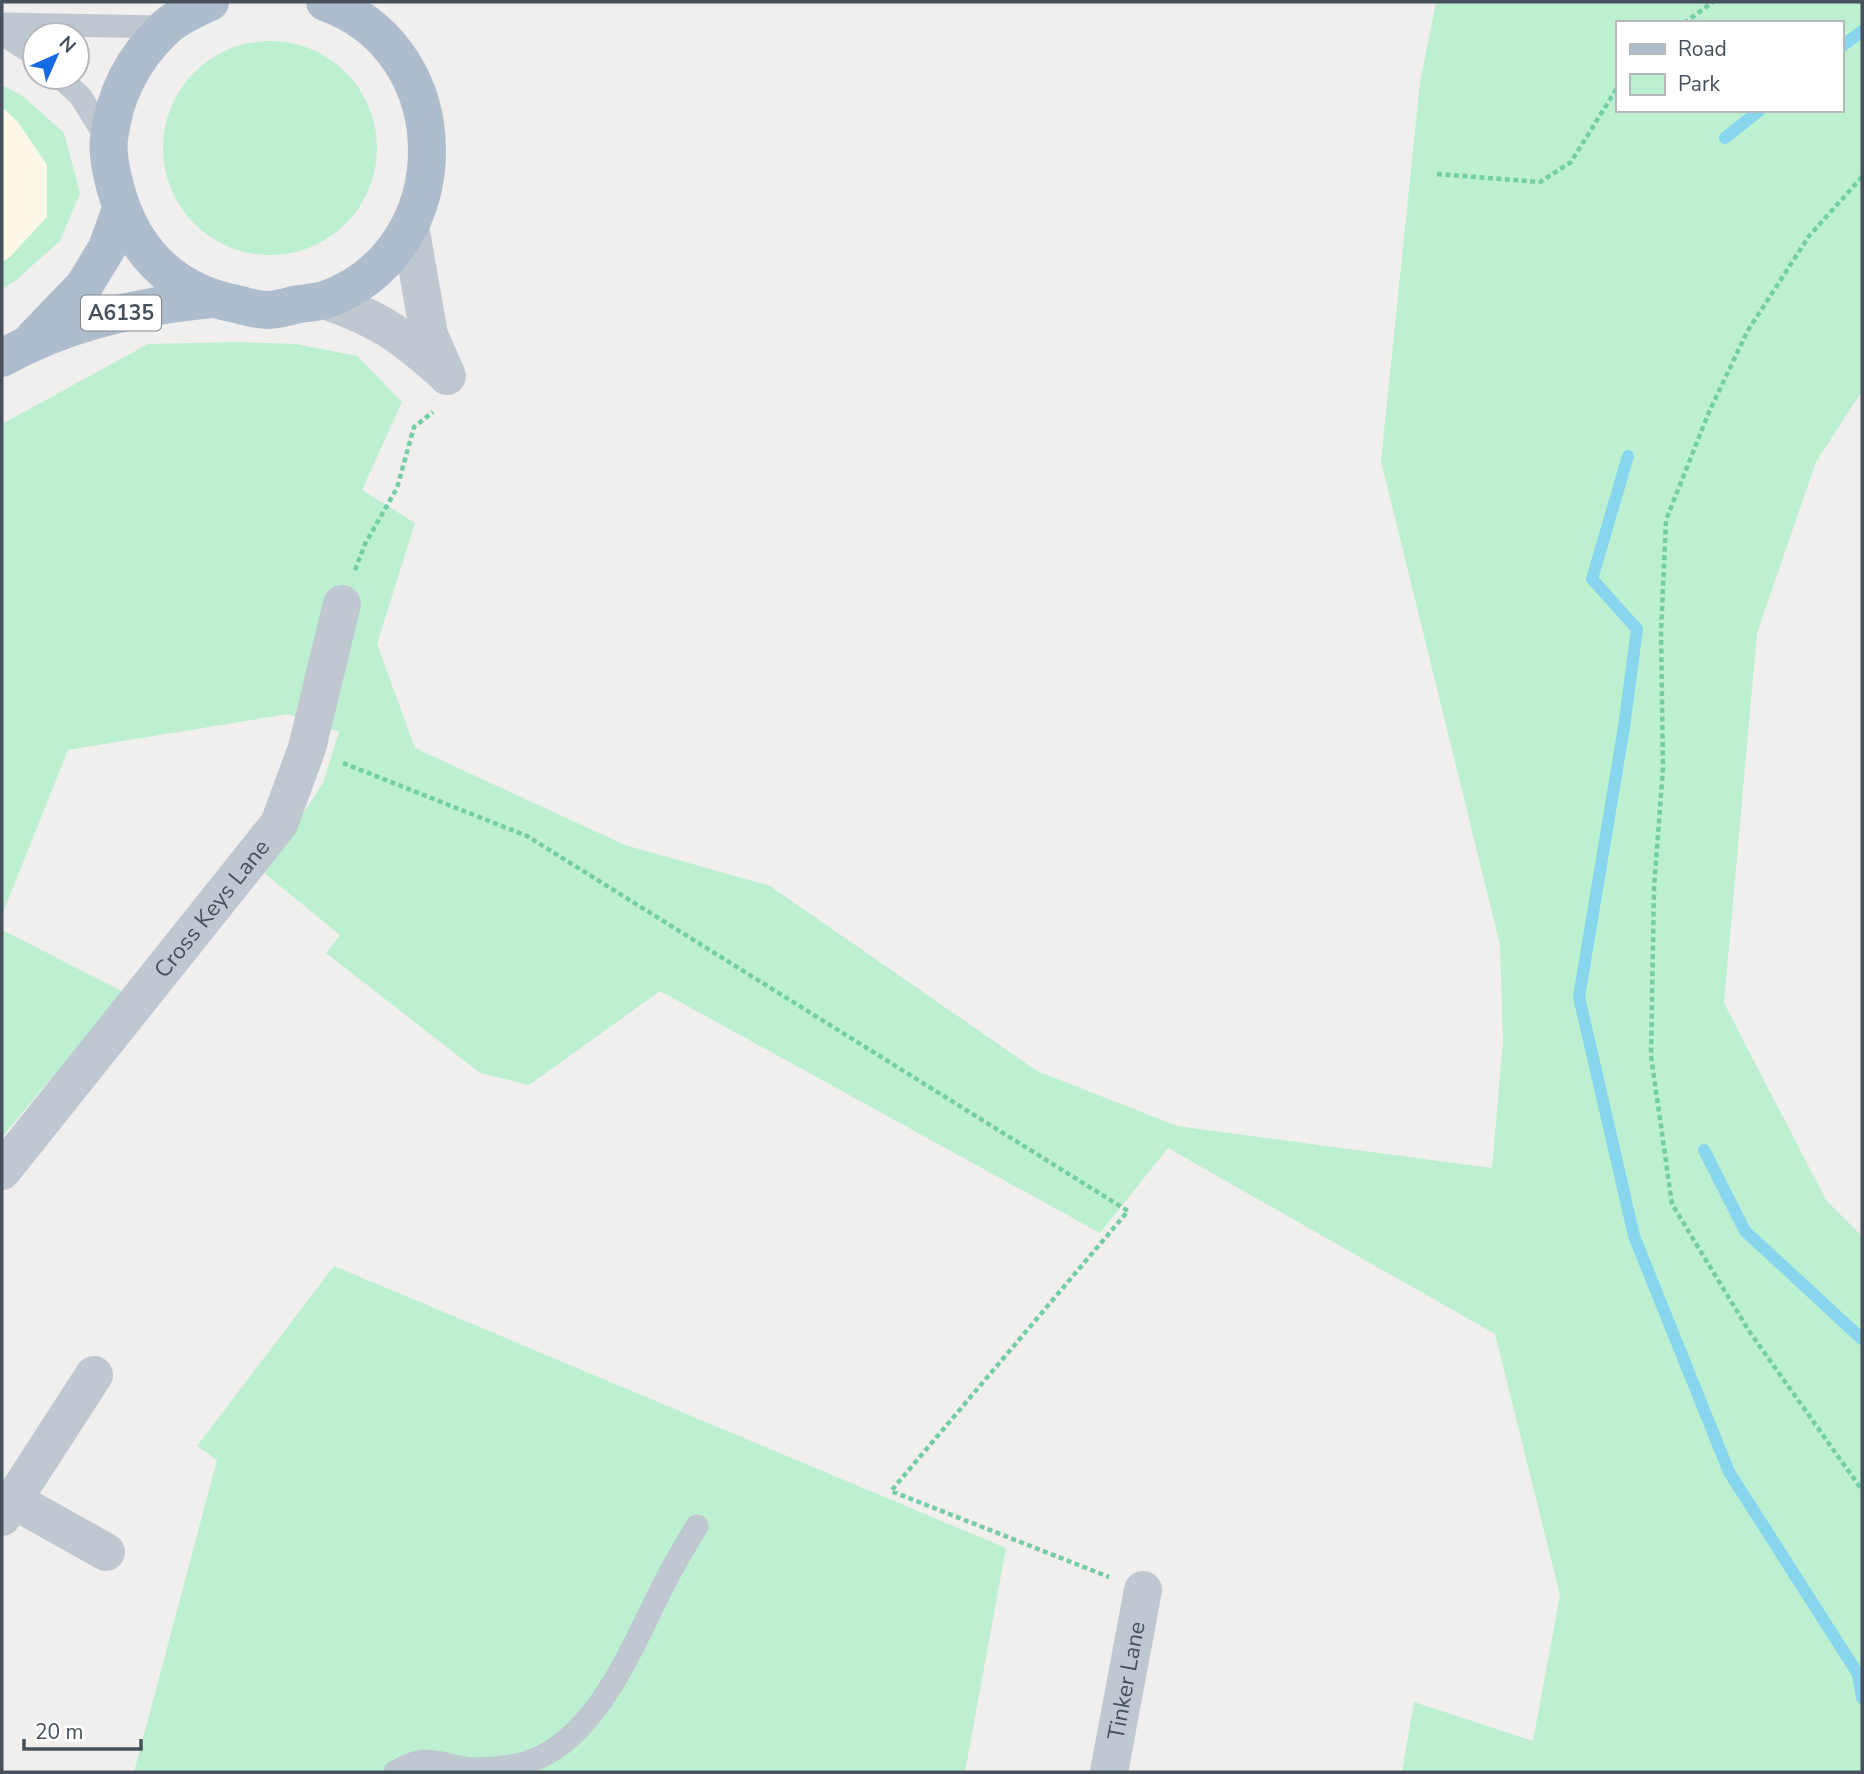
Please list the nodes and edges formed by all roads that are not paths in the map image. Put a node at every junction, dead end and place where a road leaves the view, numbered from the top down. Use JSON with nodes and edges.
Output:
{"nodes":[{"id":1,"x":210,"y":2,"type":"edge"},
{"id":2,"x":325,"y":2,"type":"edge"},
{"id":3,"x":363,"y":14,"type":"edge"},
{"id":4,"x":2,"y":24,"type":"edge"},
{"id":5,"x":166,"y":27,"type":"junction"},
{"id":6,"x":2,"y":34,"type":"edge"},
{"id":7,"x":21,"y":46,"type":"edge"},
{"id":8,"x":75,"y":91,"type":"edge"},
{"id":9,"x":108,"y":141,"type":"junction"},
{"id":10,"x":121,"y":209,"type":"junction"},
{"id":11,"x":410,"y":226,"type":"junction"},
{"id":12,"x":211,"y":299,"type":"junction"},
{"id":13,"x":324,"y":300,"type":"junction"},
{"id":14,"x":17,"y":349,"type":"edge"},
{"id":15,"x":342,"y":604,"type":"road end"},
{"id":16,"x":2,"y":1171,"type":"edge"},
{"id":17,"x":94,"y":1375,"type":"dead end"},
{"id":18,"x":7,"y":1509,"type":"edge"},
{"id":19,"x":697,"y":1526,"type":"dead end"},
{"id":20,"x":106,"y":1552,"type":"dead end"},
{"id":21,"x":1143,"y":1590,"type":"road end"},
{"id":22,"x":395,"y":1772,"type":"edge"},
{"id":23,"x":1109,"y":1772,"type":"edge"}],
"edges":[{"from":1,"to":5,"type":"main road"},
{"from":2,"to":3,"type":"main road"},
{"from":3,"to":11,"type":"main road"},
{"from":4,"to":5,"type":"lane"},
{"from":5,"to":9,"type":"main road"},
{"from":6,"to":7,"type":"lane"},
{"from":8,"to":9,"type":"lane"},
{"from":9,"to":10,"type":"main road"},
{"from":10,"to":12,"type":"main road"},
{"from":10,"to":14,"type":"main road","number":"A6135"},
{"from":11,"to":13,"type":"main road"},
{"from":11,"to":13,"type":"street"},
{"from":12,"to":13,"type":"main road"},
{"from":12,"to":14,"type":"main road","number":"A6135"},
{"from":15,"to":16,"type":"street","name":"Cross Keys Lane"},
{"from":17,"to":18,"type":"street"},
{"from":18,"to":20,"type":"street"},
{"from":19,"to":22,"type":"lane"},
{"from":21,"to":23,"type":"street","name":"Tinker Lane"}]}
